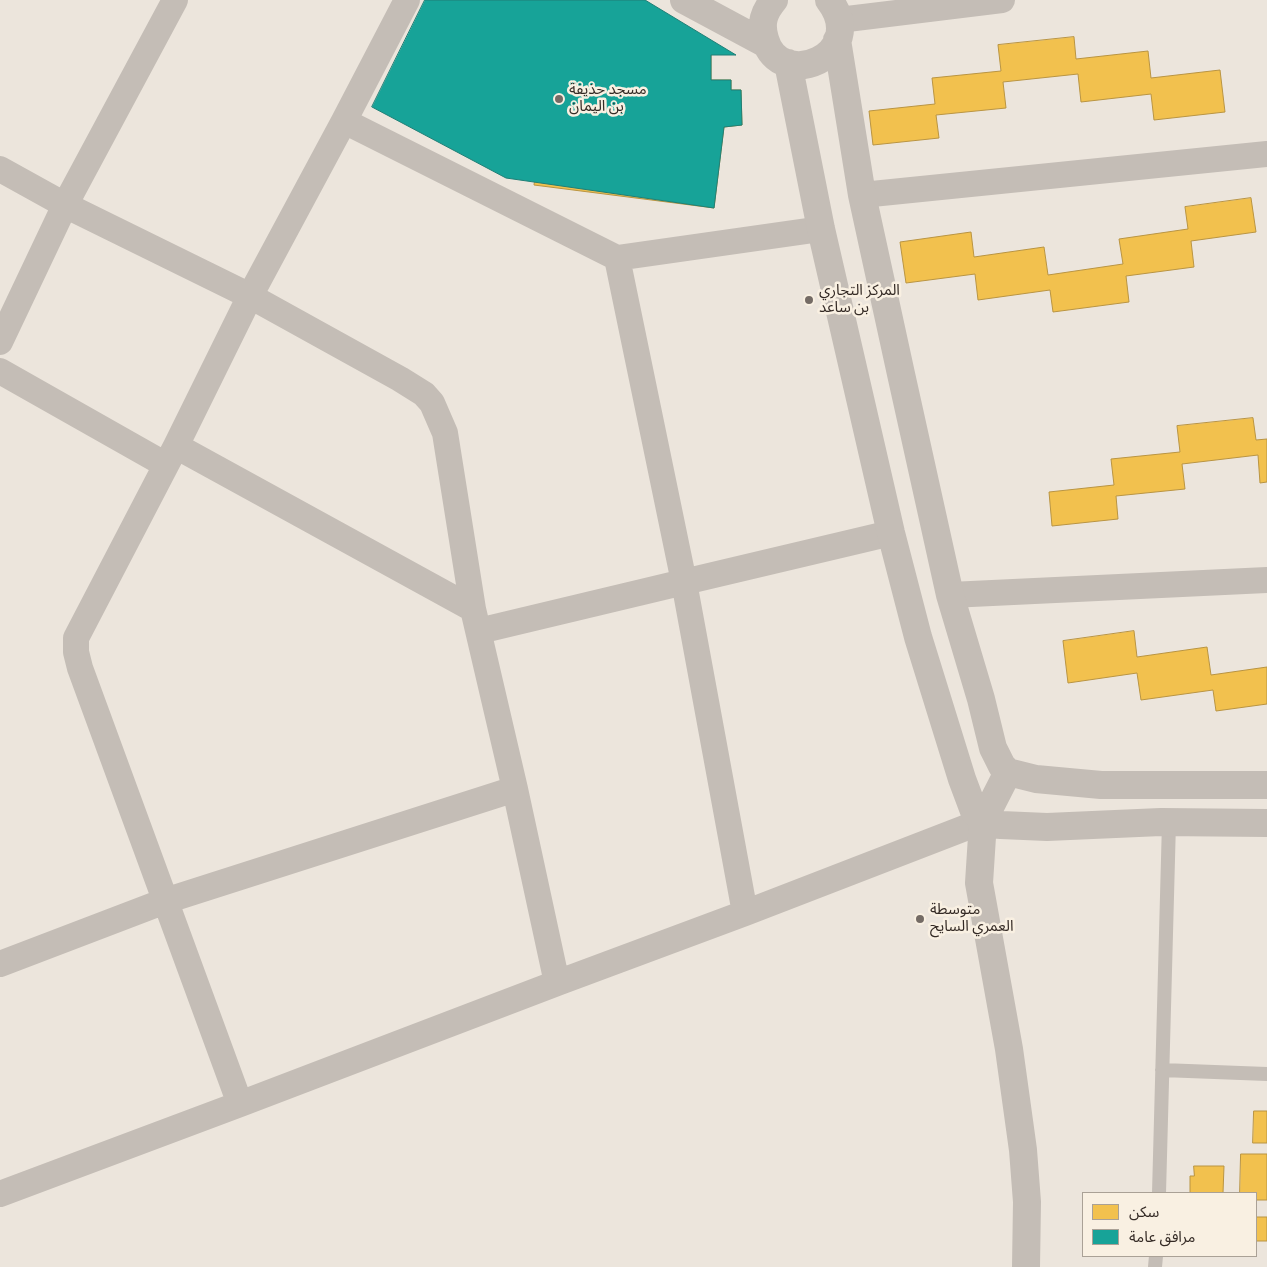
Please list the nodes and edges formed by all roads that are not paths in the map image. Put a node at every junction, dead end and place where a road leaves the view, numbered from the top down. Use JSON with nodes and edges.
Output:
{"nodes":[{"id":1,"x":175,"y":0,"type":"edge"},
{"id":2,"x":407,"y":0,"type":"edge"},
{"id":3,"x":684,"y":0,"type":"edge"},
{"id":4,"x":774,"y":0,"type":"edge"},
{"id":5,"x":1002,"y":0,"type":"edge"},
{"id":6,"x":833,"y":12,"type":"edge"},
{"id":7,"x":766,"y":44,"type":"junction"},
{"id":8,"x":788,"y":63,"type":"junction"},
{"id":9,"x":344,"y":121,"type":"junction"},
{"id":10,"x":1267,"y":154,"type":"edge"},
{"id":11,"x":0,"y":169,"type":"edge"},
{"id":12,"x":862,"y":196,"type":"junction"},
{"id":13,"x":65,"y":205,"type":"junction"},
{"id":14,"x":821,"y":229,"type":"junction"},
{"id":15,"x":617,"y":258,"type":"junction"},
{"id":16,"x":250,"y":296,"type":"junction"},
{"id":17,"x":0,"y":342,"type":"edge"},
{"id":18,"x":0,"y":371,"type":"edge"},
{"id":19,"x":171,"y":455,"type":"junction"},
{"id":20,"x":891,"y":533,"type":"junction"},
{"id":21,"x":1267,"y":580,"type":"edge"},
{"id":22,"x":684,"y":582,"type":"junction"},
{"id":23,"x":950,"y":595,"type":"junction"},
{"id":24,"x":476,"y":620,"type":"junction"},
{"id":25,"x":1008,"y":772,"type":"junction"},
{"id":26,"x":1267,"y":785,"type":"edge"},
{"id":27,"x":515,"y":789,"type":"junction"},
{"id":28,"x":983,"y":821,"type":"junction"},
{"id":29,"x":1168,"y":822,"type":"junction"},
{"id":30,"x":1267,"y":823,"type":"edge"},
{"id":31,"x":165,"y":901,"type":"junction"},
{"id":32,"x":745,"y":912,"type":"junction"},
{"id":33,"x":0,"y":964,"type":"edge"},
{"id":34,"x":557,"y":983,"type":"junction"},
{"id":35,"x":1162,"y":1070,"type":"junction"},
{"id":36,"x":1267,"y":1074,"type":"edge"},
{"id":37,"x":240,"y":1104,"type":"junction"},
{"id":38,"x":1159,"y":1192,"type":"edge"},
{"id":39,"x":0,"y":1194,"type":"edge"},
{"id":40,"x":1026,"y":1267,"type":"edge"}],
"edges":[{"from":1,"to":13,"type":"street"},
{"from":2,"to":9,"type":"street"},
{"from":3,"to":7,"type":"street"},
{"from":4,"to":7,"type":"street"},
{"from":5,"to":6,"type":"street"},
{"from":6,"to":8,"type":"street"},
{"from":6,"to":12,"type":"street"},
{"from":7,"to":8,"type":"street"},
{"from":8,"to":14,"type":"street"},
{"from":9,"to":15,"type":"street"},
{"from":9,"to":16,"type":"street"},
{"from":10,"to":12,"type":"street"},
{"from":11,"to":13,"type":"street"},
{"from":12,"to":23,"type":"street"},
{"from":13,"to":16,"type":"street"},
{"from":13,"to":17,"type":"street"},
{"from":14,"to":15,"type":"street"},
{"from":14,"to":20,"type":"street"},
{"from":15,"to":22,"type":"street"},
{"from":16,"to":19,"type":"street"},
{"from":16,"to":24,"type":"street"},
{"from":18,"to":19,"type":"street"},
{"from":19,"to":24,"type":"street"},
{"from":19,"to":31,"type":"street"},
{"from":20,"to":22,"type":"street"},
{"from":20,"to":28,"type":"street"},
{"from":21,"to":23,"type":"street"},
{"from":22,"to":24,"type":"street"},
{"from":22,"to":32,"type":"street"},
{"from":23,"to":25,"type":"street"},
{"from":24,"to":27,"type":"street"},
{"from":25,"to":26,"type":"street"},
{"from":25,"to":28,"type":"street"},
{"from":27,"to":31,"type":"street"},
{"from":27,"to":34,"type":"street"},
{"from":28,"to":29,"type":"street"},
{"from":28,"to":32,"type":"street"},
{"from":28,"to":40,"type":"street"},
{"from":29,"to":30,"type":"street"},
{"from":29,"to":35,"type":"lane"},
{"from":31,"to":33,"type":"street"},
{"from":31,"to":37,"type":"street"},
{"from":32,"to":34,"type":"street"},
{"from":34,"to":37,"type":"street"},
{"from":35,"to":36,"type":"lane"},
{"from":35,"to":38,"type":"lane"},
{"from":37,"to":39,"type":"street"}]}
